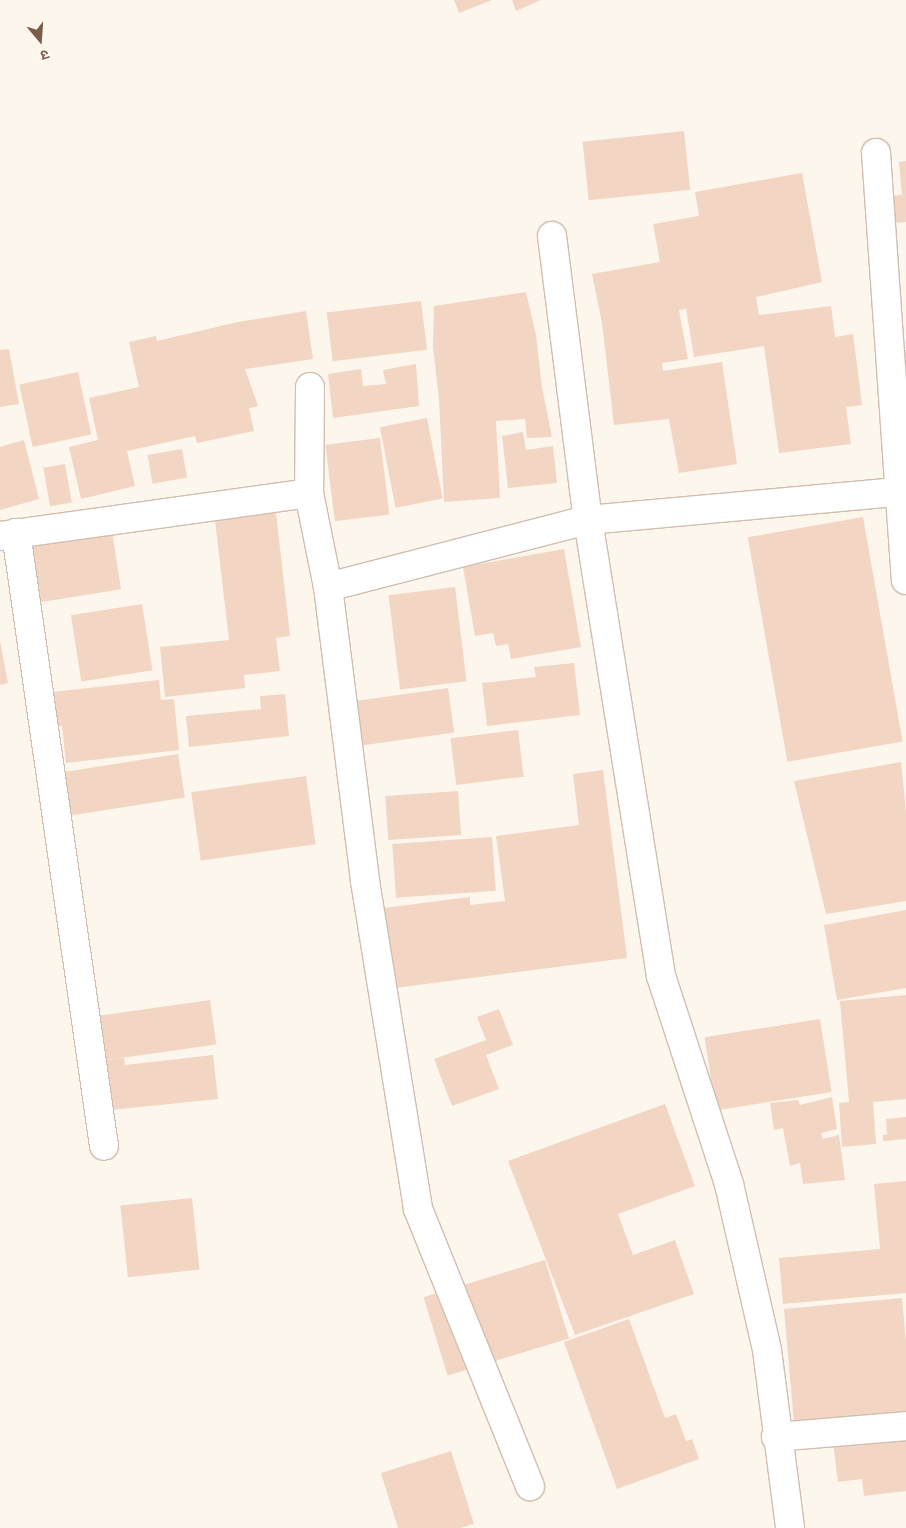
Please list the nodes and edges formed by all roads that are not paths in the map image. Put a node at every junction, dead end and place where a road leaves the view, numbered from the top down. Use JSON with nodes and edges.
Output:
{"nodes":[{"id":1,"x":876,"y":153,"type":"dead end"},
{"id":2,"x":552,"y":236,"type":"dead end"},
{"id":3,"x":310,"y":387,"type":"dead end"},
{"id":4,"x":902,"y":492,"type":"edge"},
{"id":5,"x":309,"y":493,"type":"junction"},
{"id":6,"x":588,"y":520,"type":"junction"},
{"id":7,"x":8,"y":535,"type":"edge"},
{"id":8,"x":906,"y":580,"type":"edge"},
{"id":9,"x":328,"y":587,"type":"junction"},
{"id":10,"x":104,"y":1146,"type":"dead end"},
{"id":11,"x":906,"y":1426,"type":"edge"},
{"id":12,"x":776,"y":1437,"type":"junction"},
{"id":13,"x":530,"y":1486,"type":"dead end"},
{"id":14,"x":790,"y":1528,"type":"edge"}],
"edges":[{"from":1,"to":4,"type":"street"},
{"from":2,"to":6,"type":"street"},
{"from":3,"to":5,"type":"street"},
{"from":4,"to":6,"type":"street"},
{"from":4,"to":8,"type":"street"},
{"from":5,"to":7,"type":"street"},
{"from":5,"to":9,"type":"street"},
{"from":6,"to":9,"type":"street"},
{"from":6,"to":12,"type":"street"},
{"from":7,"to":10,"type":"street"},
{"from":9,"to":13,"type":"street"},
{"from":11,"to":12,"type":"street"},
{"from":12,"to":14,"type":"street"}]}
